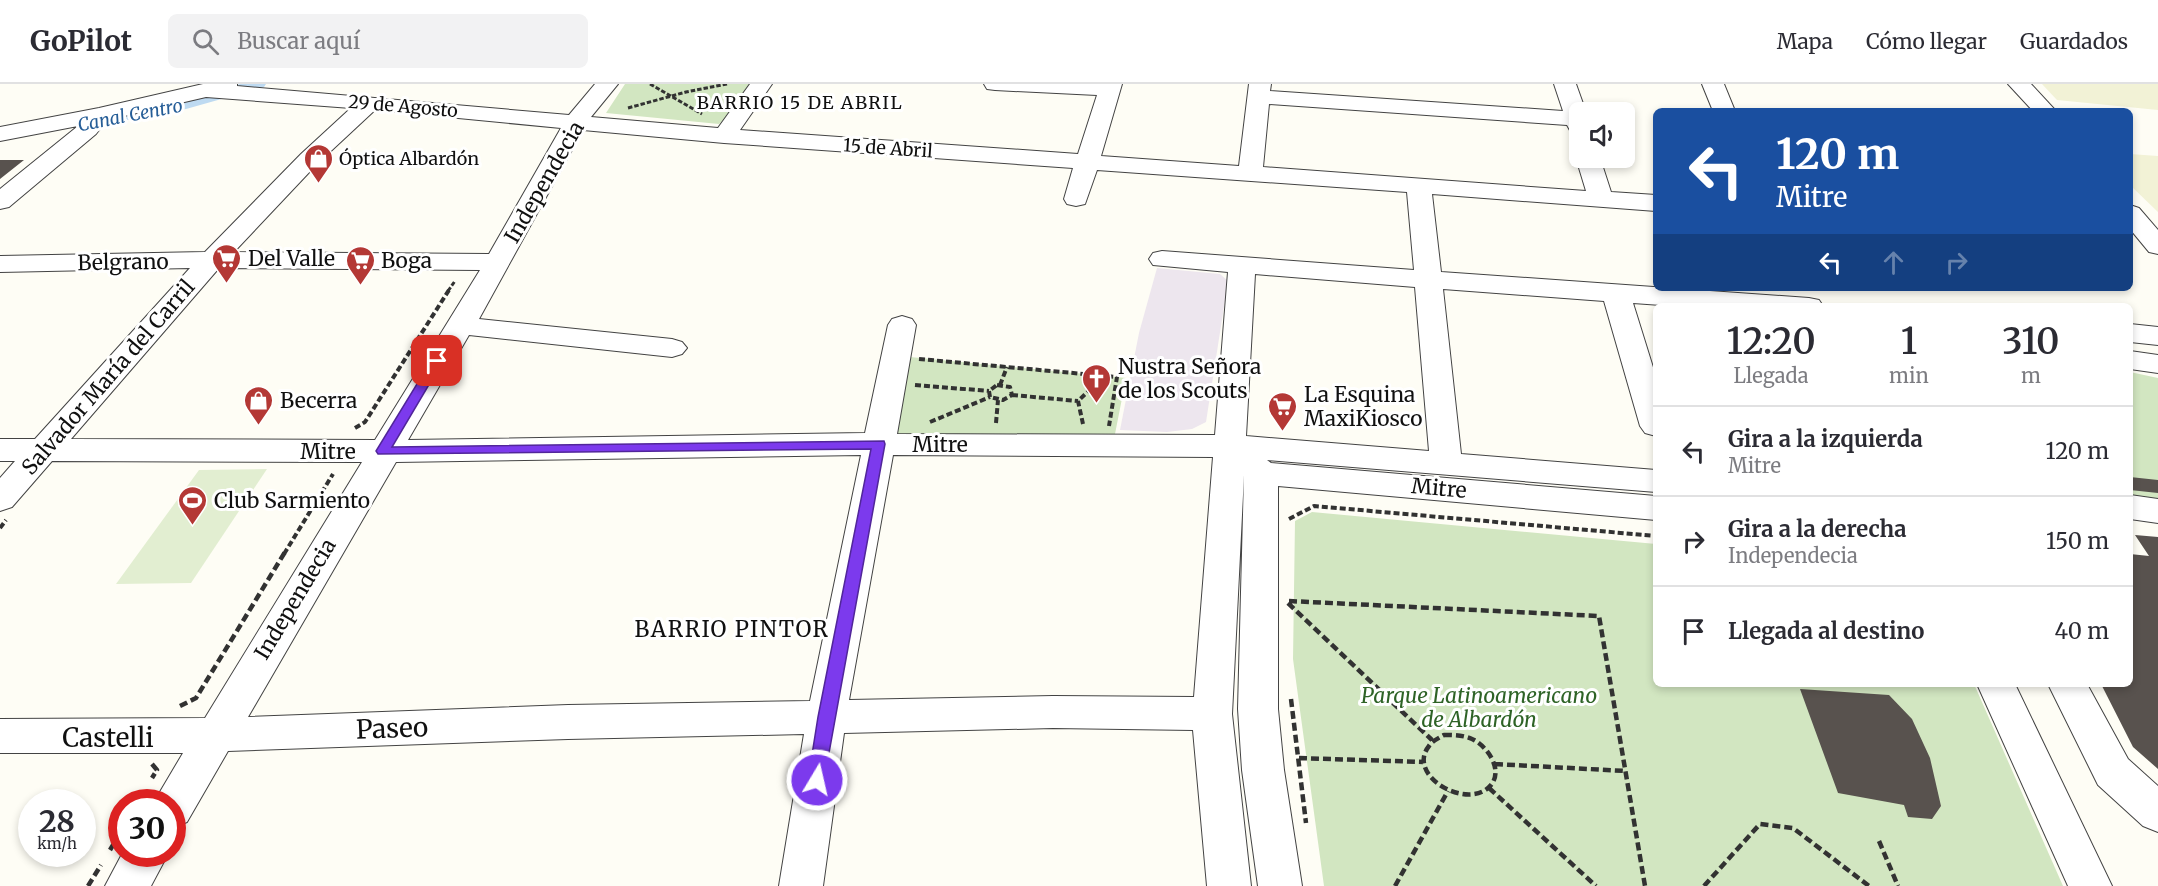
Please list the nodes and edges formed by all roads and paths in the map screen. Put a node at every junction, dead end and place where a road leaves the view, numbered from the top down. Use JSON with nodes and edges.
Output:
{"nodes":[{"id":1,"x":607,"y":84,"type":"edge"},
{"id":2,"x":650,"y":84,"type":"edge"},
{"id":3,"x":727,"y":84,"type":"edge"},
{"id":4,"x":761,"y":84,"type":"edge"},
{"id":5,"x":995,"y":84,"type":"edge"},
{"id":6,"x":1565,"y":84,"type":"edge"},
{"id":7,"x":1713,"y":84,"type":"edge"},
{"id":8,"x":2019,"y":84,"type":"edge"},
{"id":9,"x":1110,"y":87,"type":"edge"},
{"id":10,"x":222,"y":90,"type":"edge"},
{"id":11,"x":1260,"y":91,"type":"edge"},
{"id":12,"x":673,"y":97,"type":"junction"},
{"id":13,"x":1571,"y":102,"type":"edge"},
{"id":14,"x":370,"y":103,"type":"junction"},
{"id":15,"x":628,"y":108,"type":"dead end"},
{"id":16,"x":1723,"y":108,"type":"edge"},
{"id":17,"x":2042,"y":108,"type":"edge"},
{"id":18,"x":94,"y":121,"type":"junction"},
{"id":19,"x":576,"y":121,"type":"junction"},
{"id":20,"x":1569,"y":123,"type":"edge"},
{"id":21,"x":717,"y":128,"type":"junction"},
{"id":22,"x":0,"y":134,"type":"edge"},
{"id":23,"x":1087,"y":163,"type":"junction"},
{"id":24,"x":1591,"y":168,"type":"edge"},
{"id":25,"x":1250,"y":175,"type":"junction"},
{"id":26,"x":1419,"y":187,"type":"junction"},
{"id":27,"x":1076,"y":199,"type":"dead end"},
{"id":28,"x":1601,"y":199,"type":"junction"},
{"id":29,"x":0,"y":202,"type":"edge"},
{"id":30,"x":1653,"y":203,"type":"edge"},
{"id":31,"x":2133,"y":218,"type":"edge"},
{"id":32,"x":2146,"y":240,"type":"edge"},
{"id":33,"x":1162,"y":259,"type":"dead end"},
{"id":34,"x":212,"y":260,"type":"junction"},
{"id":35,"x":498,"y":262,"type":"junction"},
{"id":36,"x":0,"y":264,"type":"edge"},
{"id":37,"x":1242,"y":265,"type":"junction"},
{"id":38,"x":458,"y":277,"type":"dead end"},
{"id":39,"x":1428,"y":280,"type":"junction"},
{"id":40,"x":1616,"y":294,"type":"junction"},
{"id":41,"x":1761,"y":303,"type":"edge"},
{"id":42,"x":459,"y":325,"type":"junction"},
{"id":43,"x":2133,"y":333,"type":"edge"},
{"id":44,"x":2158,"y":336,"type":"edge"},
{"id":45,"x":906,"y":341,"type":"joint"},
{"id":46,"x":672,"y":348,"type":"dead end"},
{"id":47,"x":2133,"y":360,"type":"edge"},
{"id":48,"x":2158,"y":364,"type":"edge"},
{"id":49,"x":1007,"y":367,"type":"junction"},
{"id":50,"x":1103,"y":376,"type":"junction"},
{"id":51,"x":905,"y":384,"type":"dead end"},
{"id":52,"x":1000,"y":385,"type":"junction"},
{"id":53,"x":989,"y":391,"type":"junction"},
{"id":54,"x":1012,"y":395,"type":"junction"},
{"id":55,"x":990,"y":397,"type":"junction"},
{"id":56,"x":998,"y":400,"type":"junction"},
{"id":57,"x":1078,"y":401,"type":"junction"},
{"id":58,"x":1653,"y":416,"type":"edge"},
{"id":59,"x":928,"y":422,"type":"dead end"},
{"id":60,"x":1084,"y":427,"type":"dead end"},
{"id":61,"x":995,"y":434,"type":"dead end"},
{"id":62,"x":1108,"y":434,"type":"dead end"},
{"id":63,"x":374,"y":437,"type":"junction"},
{"id":64,"x":879,"y":444,"type":"junction"},
{"id":65,"x":1232,"y":446,"type":"junction"},
{"id":66,"x":45,"y":449,"type":"junction"},
{"id":67,"x":0,"y":450,"type":"edge"},
{"id":68,"x":1446,"y":464,"type":"junction"},
{"id":69,"x":335,"y":470,"type":"dead end"},
{"id":70,"x":1262,"y":473,"type":"junction"},
{"id":71,"x":1653,"y":481,"type":"edge"},
{"id":72,"x":0,"y":499,"type":"edge"},
{"id":73,"x":2133,"y":507,"type":"edge"},
{"id":74,"x":1653,"y":508,"type":"edge"},
{"id":75,"x":2158,"y":511,"type":"edge"},
{"id":76,"x":1286,"y":521,"type":"dead end"},
{"id":77,"x":1653,"y":537,"type":"edge"},
{"id":78,"x":1286,"y":601,"type":"junction"},
{"id":79,"x":1286,"y":612,"type":"dead end"},
{"id":80,"x":1997,"y":687,"type":"edge"},
{"id":81,"x":2069,"y":687,"type":"edge"},
{"id":82,"x":1291,"y":691,"type":"dead end"},
{"id":83,"x":196,"y":698,"type":"dead end"},
{"id":84,"x":1212,"y":714,"type":"junction"},
{"id":85,"x":826,"y":717,"type":"junction"},
{"id":86,"x":216,"y":733,"type":"junction"},
{"id":87,"x":0,"y":736,"type":"edge"},
{"id":88,"x":1432,"y":740,"type":"junction"},
{"id":89,"x":1299,"y":758,"type":"junction"},
{"id":90,"x":1423,"y":762,"type":"junction"},
{"id":91,"x":1495,"y":764,"type":"junction"},
{"id":92,"x":1626,"y":771,"type":"junction"},
{"id":93,"x":1489,"y":788,"type":"junction"},
{"id":94,"x":183,"y":789,"type":"edge"},
{"id":95,"x":1448,"y":791,"type":"junction"},
{"id":96,"x":2158,"y":813,"type":"edge"},
{"id":97,"x":1307,"y":828,"type":"dead end"},
{"id":98,"x":1879,"y":841,"type":"dead end"},
{"id":99,"x":138,"y":867,"type":"edge"},
{"id":100,"x":127,"y":886,"type":"edge"},
{"id":101,"x":801,"y":886,"type":"edge"},
{"id":102,"x":1229,"y":886,"type":"edge"},
{"id":103,"x":1280,"y":886,"type":"edge"},
{"id":104,"x":1395,"y":886,"type":"edge"},
{"id":105,"x":1596,"y":886,"type":"edge"},
{"id":106,"x":1646,"y":886,"type":"edge"},
{"id":107,"x":1704,"y":886,"type":"edge"},
{"id":108,"x":1869,"y":886,"type":"edge"},
{"id":109,"x":1898,"y":886,"type":"edge"},
{"id":110,"x":2090,"y":886,"type":"edge"}],
"edges":[{"from":1,"to":19,"type":"street","name":"Independecia"},
{"from":2,"to":12,"type":"path"},
{"from":3,"to":12,"type":"path"},
{"from":4,"to":21,"type":"street"},
{"from":5,"to":9,"type":"street"},
{"from":6,"to":13,"type":"street"},
{"from":7,"to":16,"type":"street"},
{"from":8,"to":17,"type":"street"},
{"from":9,"to":23,"type":"street"},
{"from":10,"to":14,"type":"street","name":"29 de Agosto"},
{"from":10,"to":18,"type":"street","name":"29 de Agosto"},
{"from":11,"to":20,"type":"street"},
{"from":11,"to":25,"type":"street"},
{"from":12,"to":15,"type":"path"},
{"from":12,"to":21,"type":"path"},
{"from":14,"to":19,"type":"street","name":"29 de Agosto"},
{"from":14,"to":34,"type":"street","name":"Salvador María del Carril"},
{"from":18,"to":22,"type":"street","name":"29 de Agosto"},
{"from":18,"to":29,"type":"street"},
{"from":19,"to":21,"type":"street","name":"15 de Abril"},
{"from":19,"to":35,"type":"street","name":"Independecia"},
{"from":21,"to":23,"type":"street","name":"15 de Abril"},
{"from":23,"to":25,"type":"street","name":"15 de Abril"},
{"from":23,"to":27,"type":"street"},
{"from":24,"to":28,"type":"street"},
{"from":25,"to":26,"type":"street","name":"15 de Abril"},
{"from":26,"to":28,"type":"street","name":"15 de Abril"},
{"from":26,"to":39,"type":"street"},
{"from":28,"to":30,"type":"street","name":"15 de Abril"},
{"from":31,"to":32,"type":"street"},
{"from":33,"to":37,"type":"street"},
{"from":34,"to":35,"type":"street","name":"Belgrano"},
{"from":34,"to":36,"type":"street","name":"Belgrano"},
{"from":34,"to":66,"type":"street","name":"Salvador María del Carril"},
{"from":35,"to":42,"type":"street","name":"Independecia"},
{"from":37,"to":39,"type":"street"},
{"from":37,"to":65,"type":"street"},
{"from":38,"to":63,"type":"path"},
{"from":39,"to":40,"type":"street"},
{"from":39,"to":68,"type":"street"},
{"from":40,"to":41,"type":"street"},
{"from":40,"to":58,"type":"street"},
{"from":42,"to":46,"type":"street"},
{"from":42,"to":63,"type":"street","name":"Independecia"},
{"from":43,"to":44,"type":"street"},
{"from":45,"to":49,"type":"path"},
{"from":45,"to":64,"type":"street"},
{"from":47,"to":48,"type":"street"},
{"from":49,"to":50,"type":"path"},
{"from":49,"to":52,"type":"path"},
{"from":50,"to":57,"type":"path"},
{"from":50,"to":62,"type":"path"},
{"from":51,"to":53,"type":"path"},
{"from":52,"to":53,"type":"path"},
{"from":52,"to":54,"type":"path"},
{"from":53,"to":55,"type":"path"},
{"from":54,"to":56,"type":"path"},
{"from":54,"to":57,"type":"path"},
{"from":55,"to":56,"type":"path"},
{"from":55,"to":59,"type":"path"},
{"from":56,"to":61,"type":"path"},
{"from":57,"to":60,"type":"path"},
{"from":63,"to":64,"type":"street","name":"Mitre"},
{"from":63,"to":66,"type":"street","name":"Mitre"},
{"from":63,"to":86,"type":"street","name":"Independecia"},
{"from":64,"to":65,"type":"street","name":"Mitre"},
{"from":64,"to":85,"type":"street"},
{"from":65,"to":68,"type":"street","name":"Mitre"},
{"from":65,"to":70,"type":"street"},
{"from":65,"to":84,"type":"street"},
{"from":66,"to":67,"type":"street","name":"Mitre"},
{"from":66,"to":72,"type":"street","name":"Salvador María del Carril"},
{"from":68,"to":71,"type":"street","name":"Mitre"},
{"from":69,"to":83,"type":"path"},
{"from":70,"to":74,"type":"street","name":"Mitre"},
{"from":70,"to":103,"type":"street"},
{"from":73,"to":75,"type":"street"},
{"from":76,"to":77,"type":"path"},
{"from":78,"to":79,"type":"path"},
{"from":78,"to":88,"type":"path"},
{"from":78,"to":92,"type":"path"},
{"from":80,"to":110,"type":"street"},
{"from":81,"to":96,"type":"street"},
{"from":82,"to":89,"type":"path"},
{"from":84,"to":85,"type":"street","name":"Paseo"},
{"from":84,"to":102,"type":"street"},
{"from":85,"to":86,"type":"street","name":"Paseo"},
{"from":85,"to":101,"type":"street"},
{"from":86,"to":87,"type":"street","name":"Castelli"},
{"from":86,"to":94,"type":"street","name":"Independecia"},
{"from":88,"to":90,"type":"path"},
{"from":88,"to":91,"type":"path"},
{"from":89,"to":90,"type":"path"},
{"from":89,"to":97,"type":"path"},
{"from":90,"to":95,"type":"path"},
{"from":91,"to":92,"type":"path"},
{"from":91,"to":93,"type":"path"},
{"from":92,"to":106,"type":"path"},
{"from":93,"to":95,"type":"path"},
{"from":93,"to":105,"type":"path"},
{"from":95,"to":104,"type":"path"},
{"from":98,"to":109,"type":"path"},
{"from":99,"to":100,"type":"street"},
{"from":107,"to":108,"type":"path"}]}
